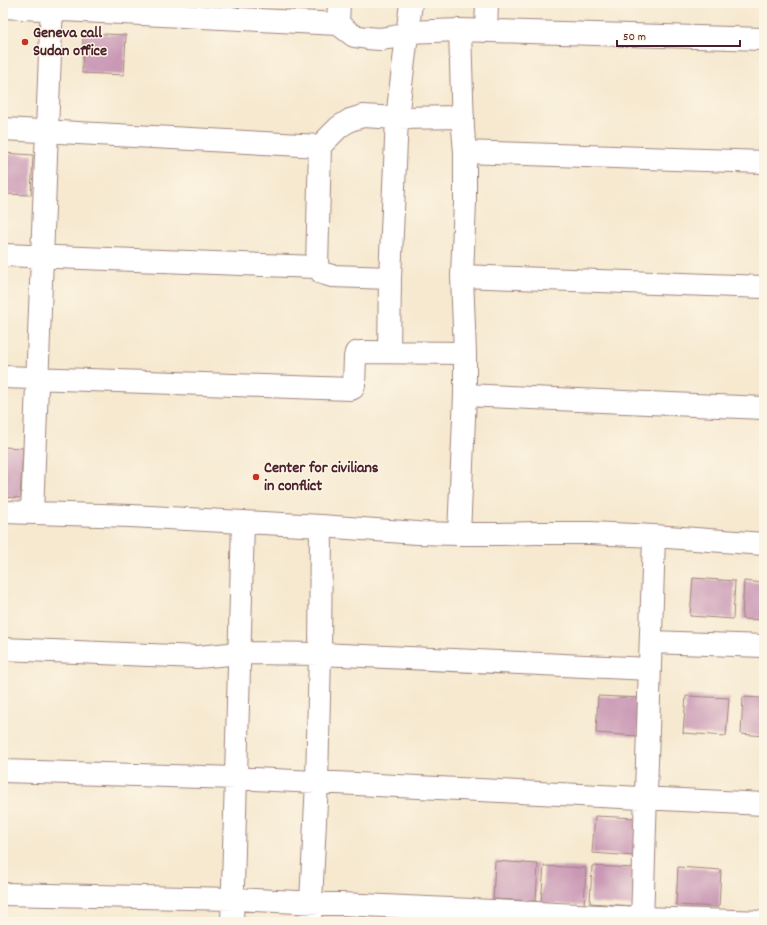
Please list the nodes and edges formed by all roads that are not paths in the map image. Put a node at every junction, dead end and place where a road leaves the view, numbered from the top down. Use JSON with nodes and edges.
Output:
{"nodes":[{"id":1,"x":411,"y":3,"type":"edge"},
{"id":2,"x":487,"y":3,"type":"edge"},
{"id":3,"x":51,"y":6,"type":"edge"},
{"id":4,"x":3,"y":7,"type":"edge"},
{"id":5,"x":338,"y":14,"type":"edge"},
{"id":6,"x":460,"y":30,"type":"junction"},
{"id":7,"x":486,"y":31,"type":"junction"},
{"id":8,"x":407,"y":32,"type":"junction"},
{"id":9,"x":764,"y":39,"type":"edge"},
{"id":10,"x":463,"y":117,"type":"junction"},
{"id":11,"x":397,"y":118,"type":"junction"},
{"id":12,"x":3,"y":129,"type":"edge"},
{"id":13,"x":47,"y":132,"type":"junction"},
{"id":14,"x":320,"y":146,"type":"junction"},
{"id":15,"x":465,"y":152,"type":"junction"},
{"id":16,"x":764,"y":162,"type":"edge"},
{"id":17,"x":3,"y":255,"type":"edge"},
{"id":18,"x":42,"y":256,"type":"junction"},
{"id":19,"x":317,"y":266,"type":"junction"},
{"id":20,"x":462,"y":276,"type":"junction"},
{"id":21,"x":390,"y":278,"type":"junction"},
{"id":22,"x":764,"y":287,"type":"edge"},
{"id":23,"x":389,"y":352,"type":"junction"},
{"id":24,"x":465,"y":353,"type":"junction"},
{"id":25,"x":3,"y":377,"type":"edge"},
{"id":26,"x":38,"y":379,"type":"junction"},
{"id":27,"x":464,"y":396,"type":"junction"},
{"id":28,"x":764,"y":408,"type":"edge"},
{"id":29,"x":3,"y":512,"type":"edge"},
{"id":30,"x":32,"y":513,"type":"junction"},
{"id":31,"x":244,"y":522,"type":"junction"},
{"id":32,"x":321,"y":526,"type":"junction"},
{"id":33,"x":459,"y":534,"type":"junction"},
{"id":34,"x":654,"y":536,"type":"junction"},
{"id":35,"x":764,"y":544,"type":"edge"},
{"id":36,"x":651,"y":642,"type":"junction"},
{"id":37,"x":764,"y":646,"type":"edge"},
{"id":38,"x":3,"y":649,"type":"edge"},
{"id":39,"x":240,"y":653,"type":"junction"},
{"id":40,"x":320,"y":654,"type":"junction"},
{"id":41,"x":650,"y":669,"type":"junction"},
{"id":42,"x":3,"y":770,"type":"edge"},
{"id":43,"x":236,"y":778,"type":"junction"},
{"id":44,"x":317,"y":782,"type":"junction"},
{"id":45,"x":646,"y":797,"type":"junction"},
{"id":46,"x":764,"y":804,"type":"edge"},
{"id":47,"x":3,"y":894,"type":"edge"},
{"id":48,"x":233,"y":898,"type":"junction"},
{"id":49,"x":310,"y":912,"type":"edge"},
{"id":50,"x":493,"y":916,"type":"edge"},
{"id":51,"x":642,"y":920,"type":"edge"},
{"id":52,"x":232,"y":922,"type":"edge"},
{"id":53,"x":764,"y":922,"type":"edge"}],
"edges":[{"from":1,"to":8,"type":"street"},
{"from":2,"to":7,"type":"street"},
{"from":3,"to":4,"type":"street"},
{"from":3,"to":5,"type":"street"},
{"from":3,"to":13,"type":"street"},
{"from":5,"to":8,"type":"street"},
{"from":6,"to":7,"type":"street"},
{"from":6,"to":8,"type":"street"},
{"from":6,"to":10,"type":"street"},
{"from":7,"to":9,"type":"street"},
{"from":8,"to":11,"type":"street"},
{"from":10,"to":11,"type":"street"},
{"from":10,"to":15,"type":"street"},
{"from":11,"to":14,"type":"street"},
{"from":11,"to":21,"type":"street"},
{"from":12,"to":13,"type":"street"},
{"from":13,"to":14,"type":"street"},
{"from":13,"to":18,"type":"street"},
{"from":14,"to":19,"type":"street"},
{"from":15,"to":16,"type":"street"},
{"from":15,"to":20,"type":"street"},
{"from":17,"to":18,"type":"street"},
{"from":18,"to":19,"type":"street"},
{"from":18,"to":26,"type":"street"},
{"from":19,"to":21,"type":"street"},
{"from":20,"to":22,"type":"street"},
{"from":20,"to":24,"type":"street"},
{"from":21,"to":23,"type":"street"},
{"from":23,"to":24,"type":"street"},
{"from":23,"to":26,"type":"street"},
{"from":24,"to":27,"type":"street"},
{"from":25,"to":26,"type":"street"},
{"from":26,"to":30,"type":"street"},
{"from":27,"to":28,"type":"street"},
{"from":27,"to":33,"type":"street"},
{"from":29,"to":30,"type":"street"},
{"from":30,"to":31,"type":"street"},
{"from":31,"to":32,"type":"street"},
{"from":31,"to":39,"type":"street"},
{"from":32,"to":33,"type":"street"},
{"from":32,"to":40,"type":"street"},
{"from":33,"to":34,"type":"street"},
{"from":34,"to":35,"type":"street"},
{"from":34,"to":36,"type":"street"},
{"from":36,"to":37,"type":"street"},
{"from":36,"to":41,"type":"street"},
{"from":38,"to":39,"type":"street"},
{"from":39,"to":40,"type":"street"},
{"from":39,"to":43,"type":"street"},
{"from":40,"to":41,"type":"street"},
{"from":40,"to":44,"type":"street"},
{"from":41,"to":45,"type":"street"},
{"from":42,"to":43,"type":"street"},
{"from":43,"to":44,"type":"street"},
{"from":43,"to":48,"type":"street"},
{"from":44,"to":45,"type":"street"},
{"from":44,"to":49,"type":"street"},
{"from":45,"to":46,"type":"street"},
{"from":45,"to":51,"type":"street"},
{"from":47,"to":48,"type":"street"},
{"from":48,"to":49,"type":"street"},
{"from":48,"to":52,"type":"street"},
{"from":49,"to":50,"type":"street"},
{"from":50,"to":51,"type":"street"},
{"from":51,"to":53,"type":"street"}]}
